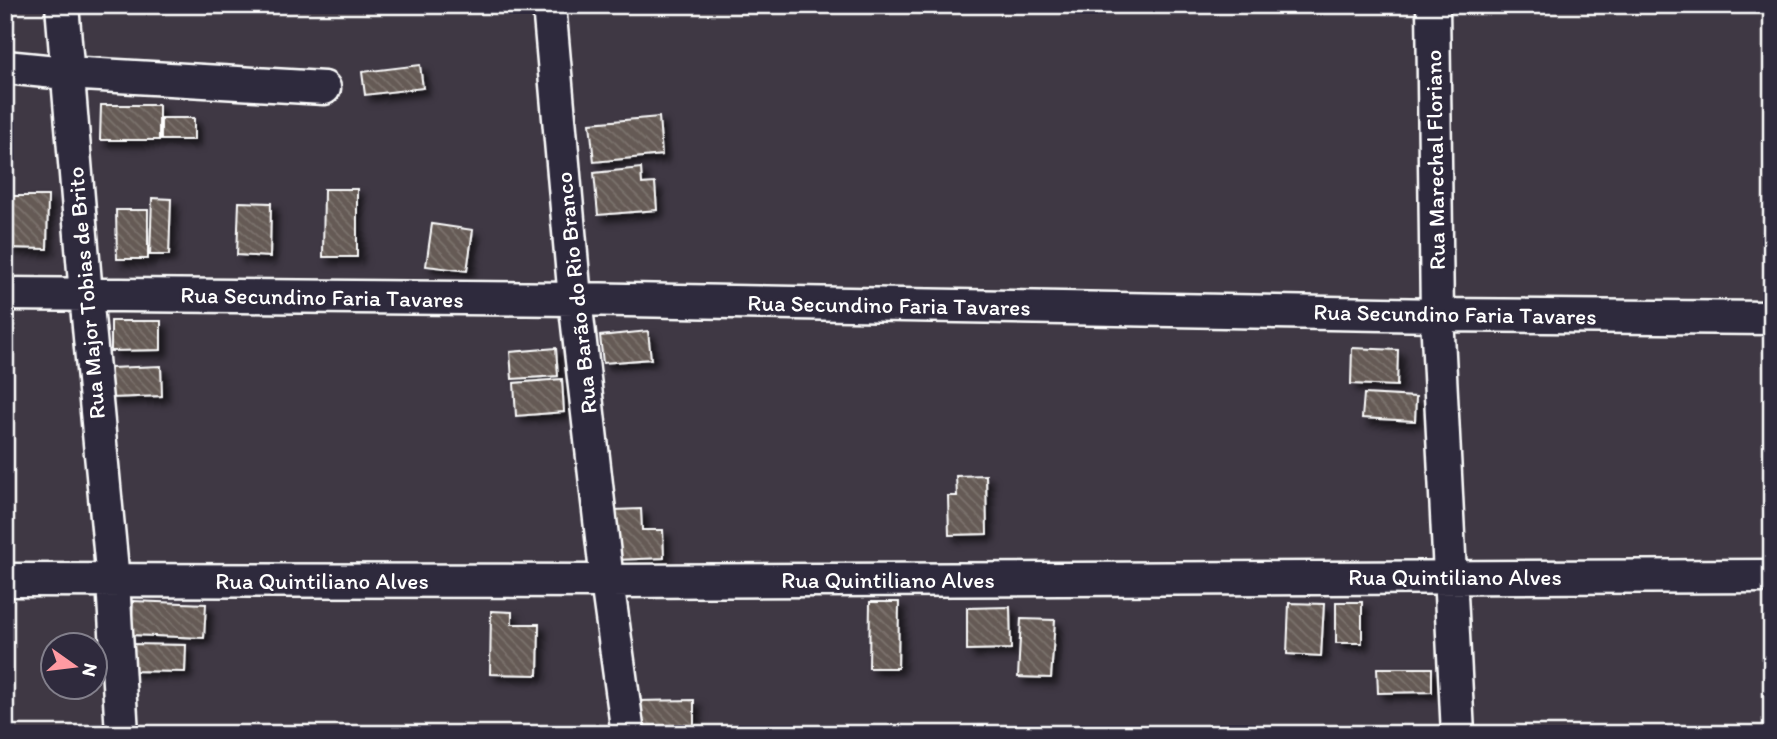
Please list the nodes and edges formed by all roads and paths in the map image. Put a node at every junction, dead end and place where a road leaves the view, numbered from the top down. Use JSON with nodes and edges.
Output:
{"nodes":[{"id":1,"x":62,"y":5,"type":"edge"},
{"id":2,"x":549,"y":5,"type":"edge"},
{"id":3,"x":1433,"y":5,"type":"edge"},
{"id":4,"x":5,"y":67,"type":"edge"},
{"id":5,"x":66,"y":73,"type":"junction"},
{"id":6,"x":324,"y":88,"type":"dead end"},
{"id":7,"x":5,"y":294,"type":"edge"},
{"id":8,"x":86,"y":295,"type":"junction"},
{"id":9,"x":575,"y":299,"type":"junction"},
{"id":10,"x":1437,"y":315,"type":"junction"},
{"id":11,"x":1772,"y":318,"type":"edge"},
{"id":12,"x":1772,"y":576,"type":"edge"},
{"id":13,"x":1452,"y":577,"type":"junction"},
{"id":14,"x":5,"y":580,"type":"edge"},
{"id":15,"x":113,"y":581,"type":"junction"},
{"id":16,"x":607,"y":581,"type":"junction"},
{"id":17,"x":122,"y":734,"type":"edge"},
{"id":18,"x":628,"y":734,"type":"edge"},
{"id":19,"x":1458,"y":734,"type":"edge"}],
"edges":[{"from":1,"to":5,"type":"street","name":"Rua Major Tobias de Brito"},
{"from":2,"to":9,"type":"street","name":"Rua Barão do Rio Branco"},
{"from":3,"to":10,"type":"street","name":"Rua Marechal Floriano"},
{"from":4,"to":5,"type":"street"},
{"from":5,"to":6,"type":"street"},
{"from":5,"to":8,"type":"street","name":"Rua Major Tobias de Brito"},
{"from":7,"to":8,"type":"street","name":"Rua Secundino Faria Tavares"},
{"from":8,"to":9,"type":"street","name":"Rua Secundino Faria Tavares"},
{"from":8,"to":15,"type":"street","name":"Rua Major Tobias de Brito"},
{"from":9,"to":10,"type":"street","name":"Rua Secundino Faria Tavares"},
{"from":9,"to":16,"type":"street","name":"Rua Barão do Rio Branco"},
{"from":10,"to":11,"type":"street","name":"Rua Secundino Faria Tavares"},
{"from":10,"to":13,"type":"street","name":"Rua Marechal Floriano"},
{"from":12,"to":13,"type":"street","name":"Rua Quintiliano Alves"},
{"from":13,"to":16,"type":"street","name":"Rua Quintiliano Alves"},
{"from":13,"to":19,"type":"street","name":"Rua Marechal Floriano"},
{"from":14,"to":15,"type":"street","name":"Rua Quintiliano Alves"},
{"from":15,"to":16,"type":"street","name":"Rua Quintiliano Alves"},
{"from":15,"to":17,"type":"street","name":"Rua Major Tobias de Brito"},
{"from":16,"to":18,"type":"street","name":"Rua Barão do Rio Branco"}]}
